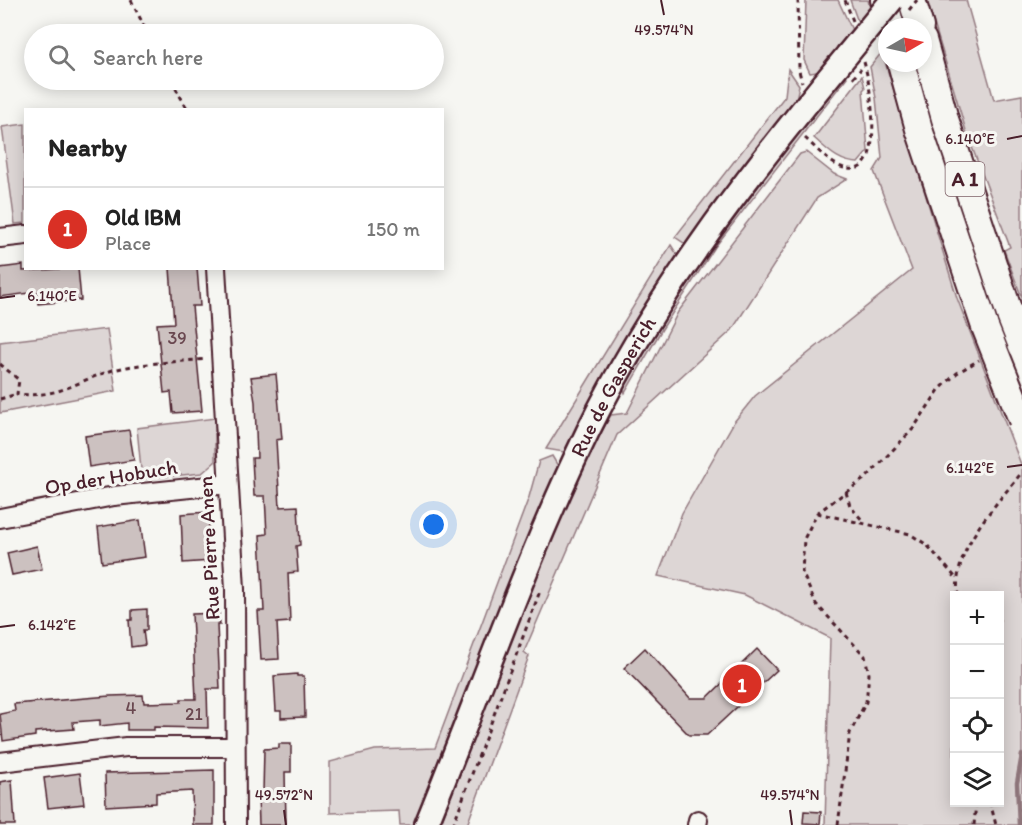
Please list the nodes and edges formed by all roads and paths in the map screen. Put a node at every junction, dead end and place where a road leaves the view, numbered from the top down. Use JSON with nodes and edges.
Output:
{"nodes":[{"id":1,"x":131,"y":0,"type":"edge"},
{"id":2,"x":798,"y":0,"type":"edge"},
{"id":3,"x":845,"y":0,"type":"edge"},
{"id":4,"x":884,"y":0,"type":"edge"},
{"id":5,"x":892,"y":0,"type":"edge"},
{"id":6,"x":912,"y":0,"type":"edge"},
{"id":7,"x":889,"y":18,"type":"edge"},
{"id":8,"x":917,"y":18,"type":"edge"},
{"id":9,"x":143,"y":24,"type":"edge"},
{"id":10,"x":855,"y":31,"type":"dead end"},
{"id":11,"x":854,"y":53,"type":"junction"},
{"id":12,"x":903,"y":72,"type":"edge"},
{"id":13,"x":932,"y":72,"type":"edge"},
{"id":14,"x":853,"y":78,"type":"dead end"},
{"id":15,"x":846,"y":87,"type":"dead end"},
{"id":16,"x":177,"y":90,"type":"edge"},
{"id":17,"x":808,"y":103,"type":"junction"},
{"id":18,"x":187,"y":108,"type":"edge"},
{"id":19,"x":812,"y":129,"type":"dead end"},
{"id":20,"x":805,"y":138,"type":"junction"},
{"id":21,"x":798,"y":147,"type":"dead end"},
{"id":22,"x":24,"y":235,"type":"edge"},
{"id":23,"x":0,"y":238,"type":"edge"},
{"id":24,"x":216,"y":270,"type":"edge"},
{"id":25,"x":1022,"y":346,"type":"edge"},
{"id":26,"x":985,"y":357,"type":"dead end"},
{"id":27,"x":215,"y":358,"type":"dead end"},
{"id":28,"x":0,"y":364,"type":"edge"},
{"id":29,"x":17,"y":394,"type":"junction"},
{"id":30,"x":0,"y":399,"type":"edge"},
{"id":31,"x":1022,"y":420,"type":"edge"},
{"id":32,"x":1022,"y":472,"type":"edge"},
{"id":33,"x":228,"y":484,"type":"junction"},
{"id":34,"x":846,"y":492,"type":"junction"},
{"id":35,"x":817,"y":513,"type":"junction"},
{"id":36,"x":0,"y":519,"type":"edge"},
{"id":37,"x":865,"y":522,"type":"junction"},
{"id":38,"x":956,"y":578,"type":"junction"},
{"id":39,"x":541,"y":588,"type":"dead end"},
{"id":40,"x":957,"y":591,"type":"edge"},
{"id":41,"x":235,"y":747,"type":"junction"},
{"id":42,"x":0,"y":762,"type":"edge"},
{"id":43,"x":976,"y":807,"type":"edge"},
{"id":44,"x":991,"y":807,"type":"edge"},
{"id":45,"x":430,"y":821,"type":"edge"},
{"id":46,"x":236,"y":825,"type":"edge"},
{"id":47,"x":453,"y":825,"type":"edge"},
{"id":48,"x":838,"y":825,"type":"edge"},
{"id":49,"x":975,"y":825,"type":"edge"},
{"id":50,"x":996,"y":825,"type":"edge"}],
"edges":[{"from":1,"to":9,"type":"path"},
{"from":2,"to":17,"type":"path"},
{"from":3,"to":10,"type":"path"},
{"from":4,"to":7,"type":"highway"},
{"from":5,"to":11,"type":"main road","name":"Rue de Gasperich","bridge":true},
{"from":6,"to":8,"type":"highway"},
{"from":11,"to":17,"type":"main road","name":"Rue de Gasperich"},
{"from":11,"to":20,"type":"path"},
{"from":12,"to":31,"type":"highway","number":"A 1","bridge":true},
{"from":13,"to":25,"type":"highway","number":"A 1","bridge":true},
{"from":14,"to":15,"type":"path"},
{"from":16,"to":18,"type":"path"},
{"from":17,"to":45,"type":"main road","name":"Rue de Gasperich"},
{"from":19,"to":20,"type":"path"},
{"from":20,"to":21,"type":"path"},
{"from":22,"to":23,"type":"street"},
{"from":24,"to":33,"type":"street","name":"Rue Pierre Anen"},
{"from":26,"to":34,"type":"path"},
{"from":27,"to":29,"type":"path"},
{"from":28,"to":29,"type":"path"},
{"from":29,"to":30,"type":"path"},
{"from":32,"to":38,"type":"path"},
{"from":33,"to":36,"type":"street","name":"Op der Hobuch"},
{"from":33,"to":41,"type":"street","name":"Rue Pierre Anen"},
{"from":34,"to":35,"type":"path"},
{"from":34,"to":37,"type":"path"},
{"from":35,"to":37,"type":"path"},
{"from":35,"to":48,"type":"path"},
{"from":37,"to":38,"type":"path"},
{"from":38,"to":40,"type":"path"},
{"from":39,"to":47,"type":"path"},
{"from":41,"to":42,"type":"street"},
{"from":41,"to":46,"type":"street","name":"Rue Pierre Anen"},
{"from":43,"to":49,"type":"path"},
{"from":44,"to":50,"type":"path"}]}
